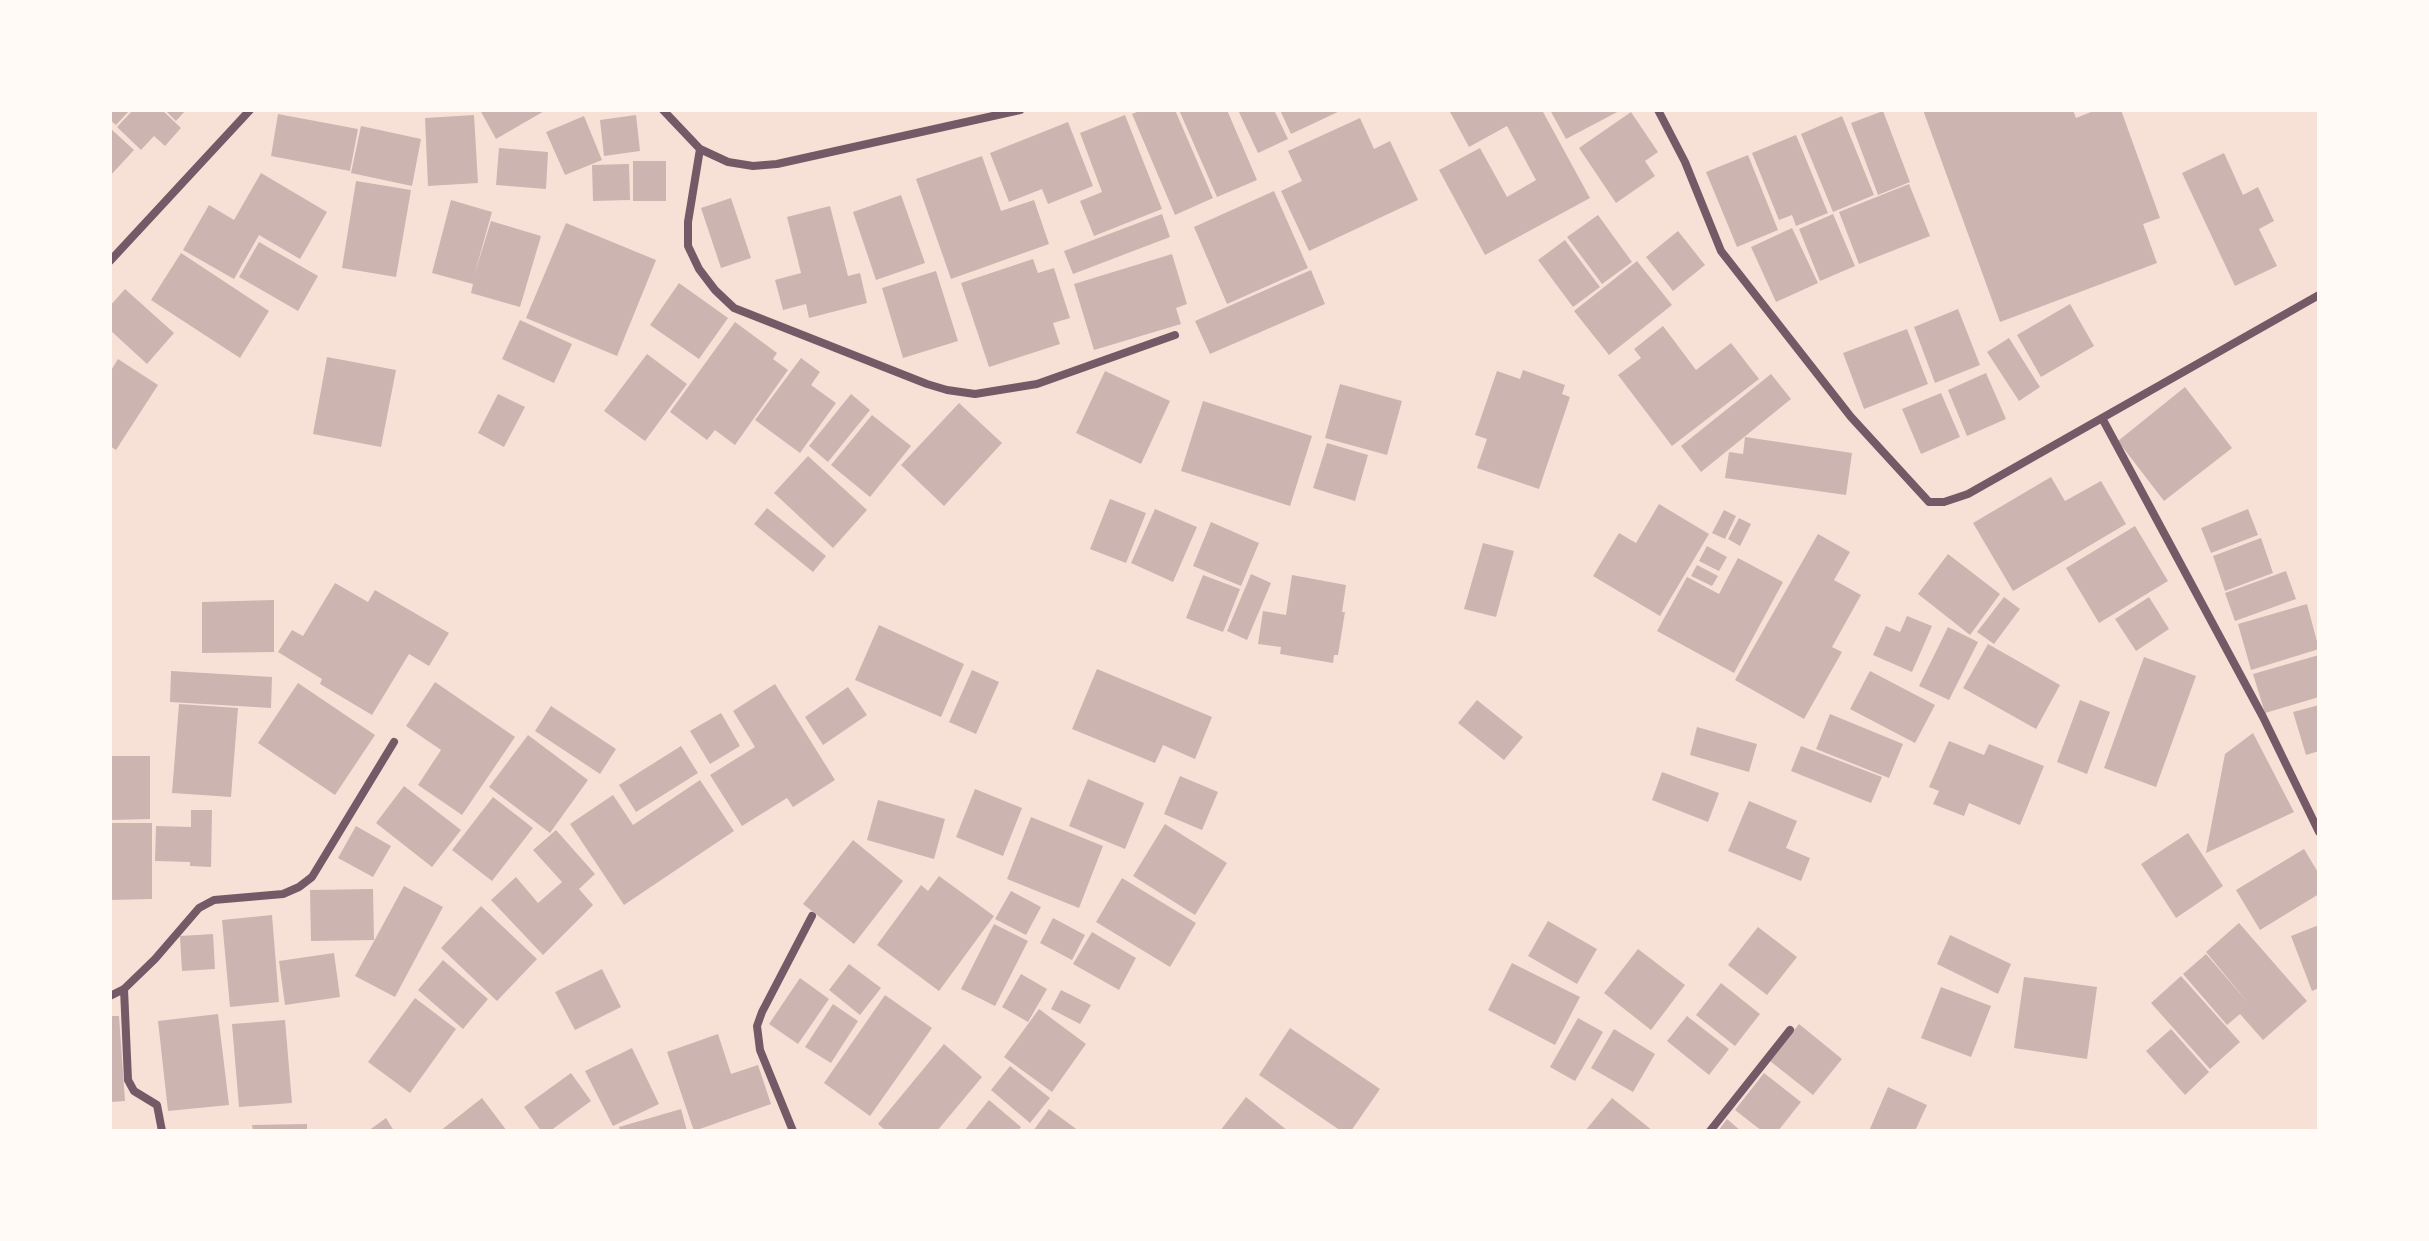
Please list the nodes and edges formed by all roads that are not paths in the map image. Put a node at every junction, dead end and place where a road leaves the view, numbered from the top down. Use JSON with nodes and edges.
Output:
{"nodes":[{"id":1,"x":250,"y":110,"type":"edge"},
{"id":2,"x":663,"y":110,"type":"edge"},
{"id":3,"x":1020,"y":110,"type":"edge"},
{"id":4,"x":1658,"y":110,"type":"edge"},
{"id":5,"x":700,"y":149,"type":"junction"},
{"id":6,"x":110,"y":261,"type":"edge"},
{"id":7,"x":2319,"y":295,"type":"edge"},
{"id":8,"x":1175,"y":335,"type":"dead end"},
{"id":9,"x":2102,"y":418,"type":"junction"},
{"id":10,"x":394,"y":742,"type":"dead end"},
{"id":11,"x":2319,"y":832,"type":"edge"},
{"id":12,"x":812,"y":916,"type":"dead end"},
{"id":13,"x":124,"y":989,"type":"junction"},
{"id":14,"x":110,"y":996,"type":"edge"},
{"id":15,"x":1790,"y":1030,"type":"dead end"},
{"id":16,"x":162,"y":1131,"type":"edge"},
{"id":17,"x":793,"y":1131,"type":"edge"},
{"id":18,"x":1710,"y":1131,"type":"edge"}],
"edges":[{"from":1,"to":6,"type":"street"},
{"from":2,"to":5,"type":"street"},
{"from":3,"to":5,"type":"street"},
{"from":4,"to":9,"type":"street"},
{"from":5,"to":8,"type":"street"},
{"from":7,"to":9,"type":"street"},
{"from":9,"to":11,"type":"street"},
{"from":10,"to":13,"type":"street"},
{"from":12,"to":17,"type":"street"},
{"from":13,"to":14,"type":"street"},
{"from":13,"to":16,"type":"street"},
{"from":15,"to":18,"type":"street"}]}
